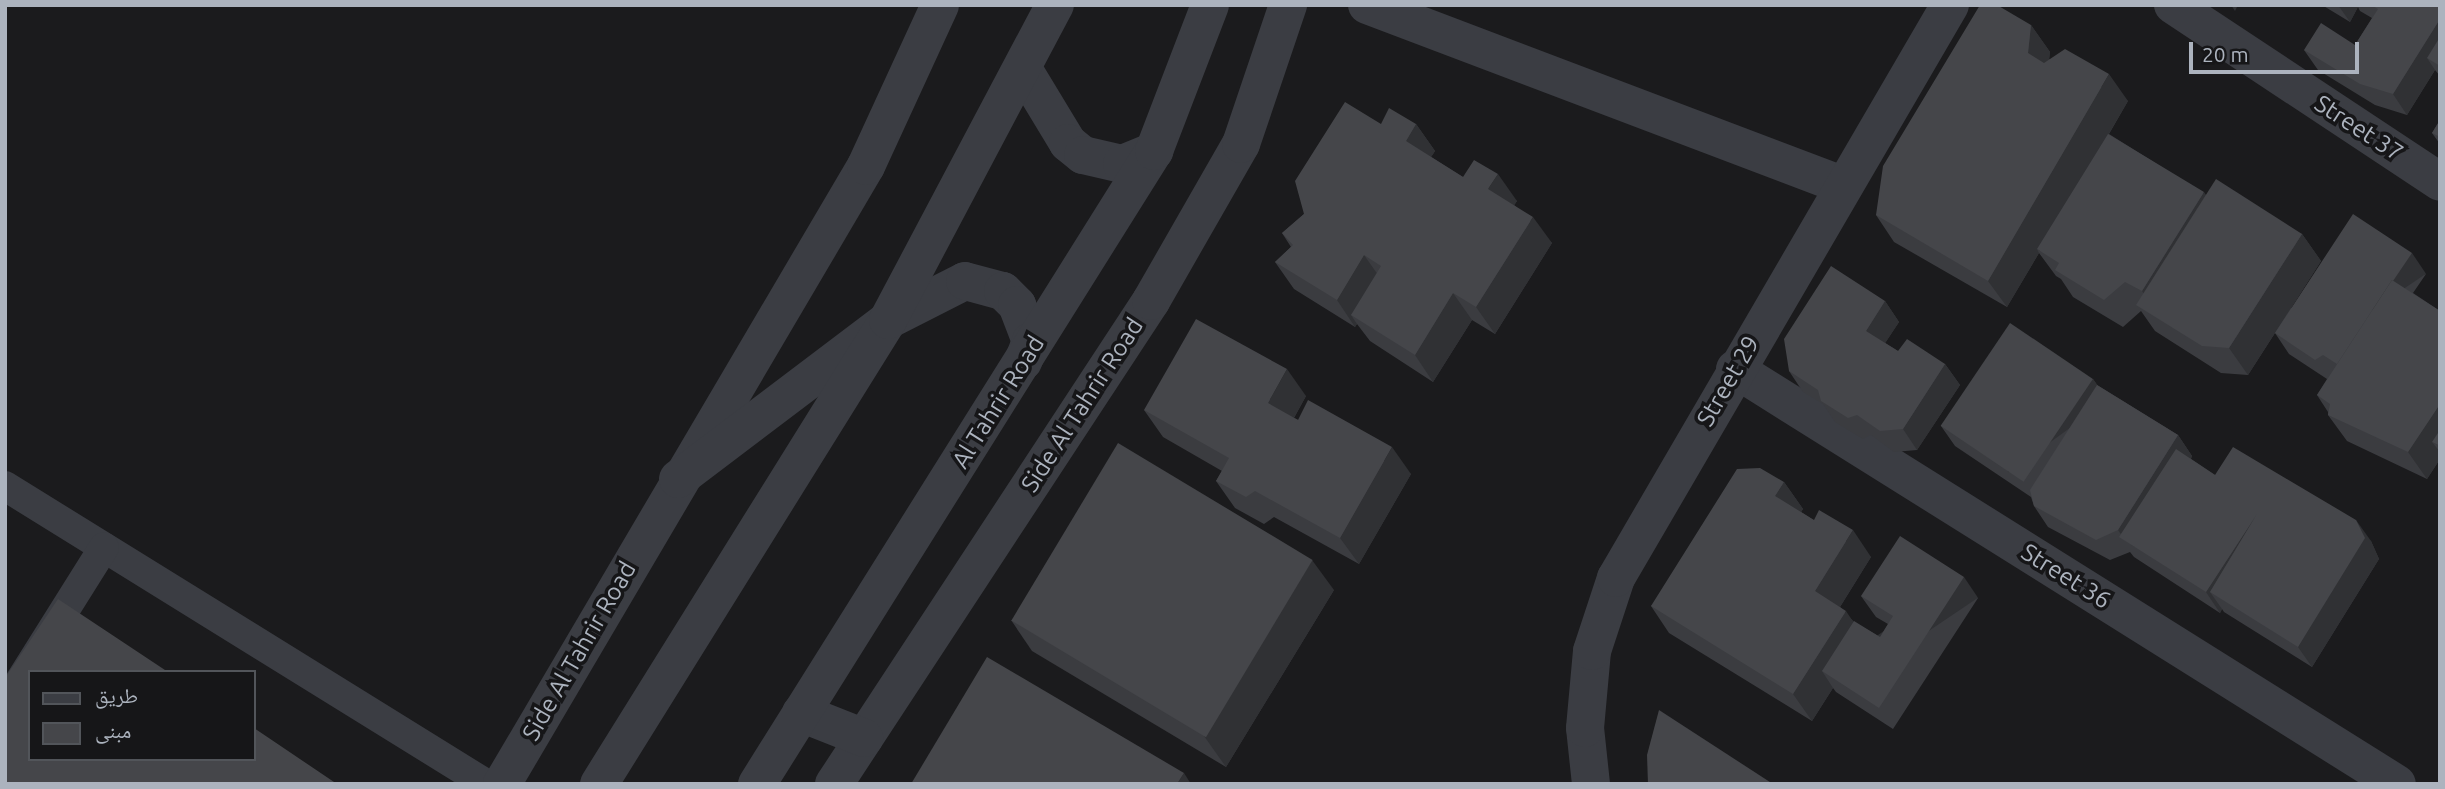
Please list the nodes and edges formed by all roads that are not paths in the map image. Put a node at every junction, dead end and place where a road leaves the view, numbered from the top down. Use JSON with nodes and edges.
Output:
{"nodes":[{"id":1,"x":940,"y":5,"type":"edge"},
{"id":2,"x":1055,"y":5,"type":"edge"},
{"id":3,"x":1210,"y":5,"type":"edge"},
{"id":4,"x":1289,"y":5,"type":"edge"},
{"id":5,"x":1367,"y":5,"type":"edge"},
{"id":6,"x":1950,"y":5,"type":"edge"},
{"id":7,"x":2173,"y":5,"type":"edge"},
{"id":8,"x":1025,"y":72,"type":"junction"},
{"id":9,"x":1154,"y":151,"type":"junction"},
{"id":10,"x":2440,"y":182,"type":"edge"},
{"id":11,"x":1842,"y":185,"type":"junction"},
{"id":12,"x":888,"y":320,"type":"junction"},
{"id":13,"x":1023,"y":362,"type":"junction"},
{"id":14,"x":1735,"y":369,"type":"junction"},
{"id":15,"x":678,"y":479,"type":"junction"},
{"id":16,"x":5,"y":486,"type":"edge"},
{"id":17,"x":104,"y":547,"type":"junction"},
{"id":18,"x":5,"y":705,"type":"edge"},
{"id":19,"x":801,"y":713,"type":"junction"},
{"id":20,"x":864,"y":738,"type":"junction"},
{"id":21,"x":486,"y":784,"type":"edge"},
{"id":22,"x":502,"y":784,"type":"edge"},
{"id":23,"x":599,"y":784,"type":"edge"},
{"id":24,"x":757,"y":784,"type":"edge"},
{"id":25,"x":834,"y":784,"type":"edge"},
{"id":26,"x":1591,"y":784,"type":"edge"},
{"id":27,"x":2398,"y":784,"type":"edge"}],
"edges":[{"from":1,"to":15,"type":"street","name":"Side Al Tahrir Road"},
{"from":2,"to":8,"type":"street"},
{"from":3,"to":9,"type":"street","name":"Al Tahrir Road"},
{"from":4,"to":20,"type":"street","name":"Side Al Tahrir Road"},
{"from":5,"to":11,"type":"street"},
{"from":6,"to":11,"type":"street","name":"Street 29"},
{"from":7,"to":10,"type":"street","name":"Street 37"},
{"from":8,"to":9,"type":"street"},
{"from":8,"to":12,"type":"street"},
{"from":9,"to":13,"type":"street","name":"Al Tahrir Road"},
{"from":11,"to":14,"type":"street","name":"Street 29"},
{"from":12,"to":13,"type":"street"},
{"from":12,"to":15,"type":"street"},
{"from":12,"to":23,"type":"street"},
{"from":13,"to":19,"type":"street","name":"Al Tahrir Road"},
{"from":14,"to":26,"type":"street","name":"Street 29"},
{"from":14,"to":27,"type":"street","name":"Street 36"},
{"from":15,"to":22,"type":"street","name":"Side Al Tahrir Road"},
{"from":16,"to":17,"type":"lane"},
{"from":17,"to":18,"type":"lane"},
{"from":17,"to":21,"type":"lane"},
{"from":19,"to":20,"type":"street"},
{"from":19,"to":24,"type":"street","name":"Al Tahrir Road"},
{"from":20,"to":25,"type":"street","name":"Side Al Tahrir Road"}]}
